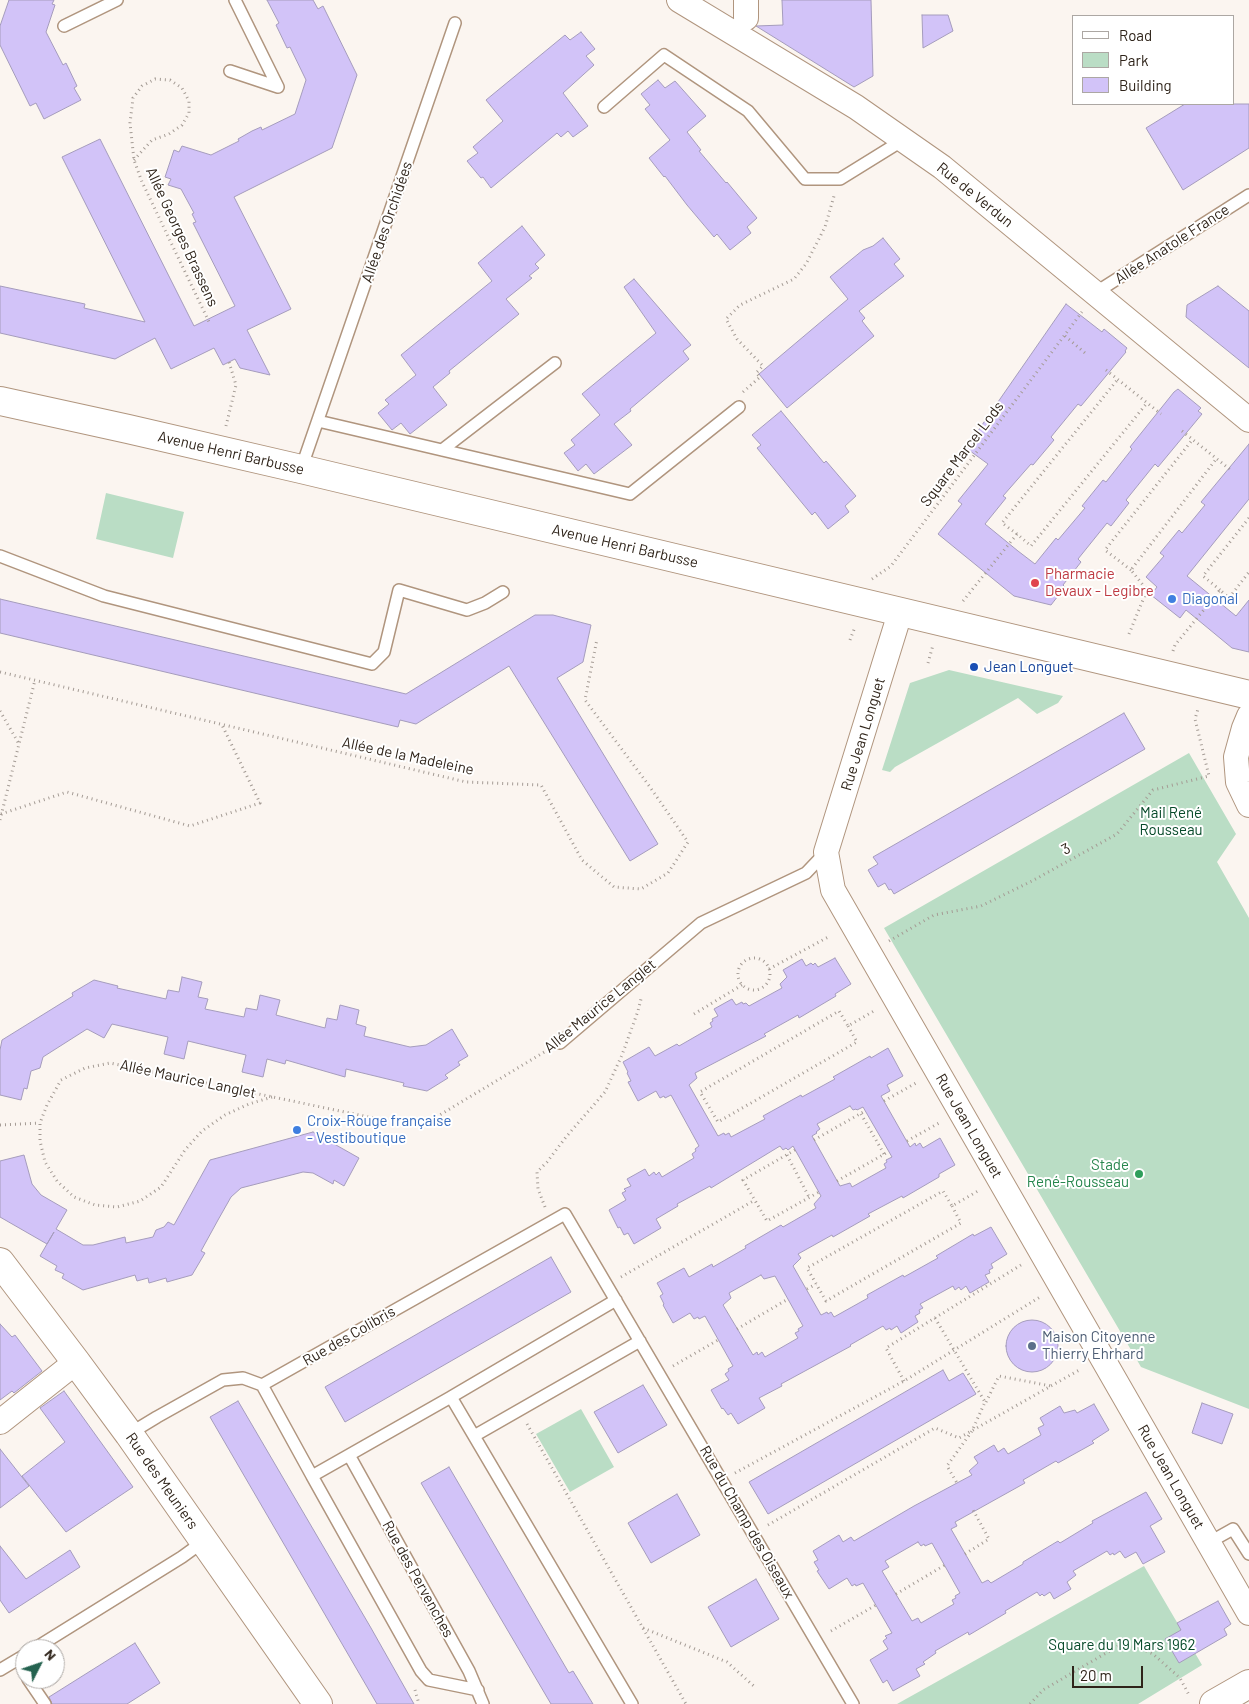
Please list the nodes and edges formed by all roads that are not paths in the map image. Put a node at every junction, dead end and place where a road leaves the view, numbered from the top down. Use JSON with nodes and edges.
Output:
{"nodes":[{"id":1,"x":117,"y":0,"type":"edge"},
{"id":2,"x":235,"y":0,"type":"edge"},
{"id":3,"x":679,"y":0,"type":"edge"},
{"id":4,"x":455,"y":23,"type":"dead end"},
{"id":5,"x":64,"y":26,"type":"dead end"},
{"id":6,"x":230,"y":71,"type":"dead end"},
{"id":7,"x":604,"y":106,"type":"dead end"},
{"id":8,"x":903,"y":140,"type":"junction"},
{"id":9,"x":1249,"y":195,"type":"edge"},
{"id":10,"x":1095,"y":293,"type":"junction"},
{"id":11,"x":555,"y":363,"type":"dead end"},
{"id":12,"x":0,"y":401,"type":"edge"},
{"id":13,"x":739,"y":407,"type":"road end"},
{"id":14,"x":1245,"y":411,"type":"edge"},
{"id":15,"x":318,"y":422,"type":"junction"},
{"id":16,"x":442,"y":450,"type":"junction"},
{"id":17,"x":301,"y":470,"type":"junction"},
{"id":18,"x":0,"y":556,"type":"edge"},
{"id":19,"x":503,"y":592,"type":"dead end"},
{"id":20,"x":900,"y":613,"type":"junction"},
{"id":21,"x":1249,"y":695,"type":"edge"},
{"id":22,"x":1249,"y":716,"type":"edge"},
{"id":23,"x":1249,"y":805,"type":"edge"},
{"id":24,"x":826,"y":852,"type":"junction"},
{"id":25,"x":560,"y":1043,"type":"road end"},
{"id":26,"x":565,"y":1214,"type":"joint"},
{"id":27,"x":0,"y":1262,"type":"edge"},
{"id":28,"x":616,"y":1300,"type":"junction"},
{"id":29,"x":640,"y":1341,"type":"junction"},
{"id":30,"x":76,"y":1362,"type":"junction"},
{"id":31,"x":262,"y":1385,"type":"junction"},
{"id":32,"x":451,"y":1397,"type":"junction"},
{"id":33,"x":0,"y":1422,"type":"edge"},
{"id":34,"x":129,"y":1434,"type":"junction"},
{"id":35,"x":474,"y":1436,"type":"junction"},
{"id":36,"x":349,"y":1455,"type":"junction"},
{"id":37,"x":312,"y":1476,"type":"junction"},
{"id":38,"x":204,"y":1541,"type":"junction"},
{"id":39,"x":1208,"y":1543,"type":"junction"},
{"id":40,"x":1249,"y":1554,"type":"edge"},
{"id":41,"x":1249,"y":1613,"type":"edge"},
{"id":42,"x":50,"y":1639,"type":"edge"},
{"id":43,"x":15,"y":1661,"type":"edge"},
{"id":44,"x":0,"y":1670,"type":"edge"},
{"id":45,"x":1249,"y":1684,"type":"edge"},
{"id":46,"x":35,"y":1689,"type":"edge"},
{"id":47,"x":478,"y":1690,"type":"junction"},
{"id":48,"x":1202,"y":1700,"type":"edge"},
{"id":49,"x":45,"y":1704,"type":"edge"},
{"id":50,"x":318,"y":1704,"type":"edge"},
{"id":51,"x":484,"y":1704,"type":"edge"},
{"id":52,"x":632,"y":1704,"type":"edge"},
{"id":53,"x":853,"y":1704,"type":"edge"}],
"edges":[{"from":1,"to":5,"type":"lane"},
{"from":2,"to":6,"type":"lane"},
{"from":3,"to":8,"type":"street","name":"Rue de Verdun"},
{"from":4,"to":15,"type":"lane","name":"Allée des Orchidées"},
{"from":7,"to":8,"type":"lane"},
{"from":8,"to":10,"type":"street","name":"Rue de Verdun"},
{"from":9,"to":10,"type":"lane","name":"Allée Anatole France"},
{"from":10,"to":14,"type":"street","name":"Rue de Verdun"},
{"from":11,"to":16,"type":"lane"},
{"from":12,"to":17,"type":"main road","name":"Avenue Henri Barbusse"},
{"from":13,"to":16,"type":"lane"},
{"from":15,"to":16,"type":"lane"},
{"from":15,"to":17,"type":"lane","name":"Allée des Orchidées"},
{"from":17,"to":20,"type":"main road","name":"Avenue Henri Barbusse"},
{"from":18,"to":19,"type":"lane"},
{"from":20,"to":21,"type":"main road","name":"Avenue Henri Barbusse"},
{"from":20,"to":24,"type":"street","name":"Rue Jean Longuet"},
{"from":22,"to":23,"type":"street"},
{"from":24,"to":25,"type":"lane","name":"Allée Maurice Langlet"},
{"from":24,"to":39,"type":"street","name":"Rue Jean Longuet"},
{"from":26,"to":28,"type":"lane","name":"Rue du Champ des Oiseaux"},
{"from":26,"to":31,"type":"lane","name":"Rue des Colibris"},
{"from":27,"to":30,"type":"main road","name":"Rue des Meuniers"},
{"from":28,"to":29,"type":"lane","name":"Rue du Champ des Oiseaux"},
{"from":28,"to":32,"type":"lane"},
{"from":29,"to":35,"type":"lane"},
{"from":29,"to":53,"type":"lane","name":"Rue du Champ des Oiseaux"},
{"from":30,"to":33,"type":"street"},
{"from":30,"to":34,"type":"main road","name":"Rue des Meuniers"},
{"from":31,"to":34,"type":"lane"},
{"from":31,"to":37,"type":"lane"},
{"from":32,"to":35,"type":"lane"},
{"from":32,"to":36,"type":"lane"},
{"from":34,"to":38,"type":"main road","name":"Rue des Meuniers"},
{"from":35,"to":52,"type":"lane"},
{"from":36,"to":37,"type":"lane"},
{"from":36,"to":47,"type":"lane","name":"Rue des Pervenches"},
{"from":37,"to":47,"type":"lane"},
{"from":38,"to":42,"type":"lane"},
{"from":38,"to":50,"type":"main road","name":"Rue des Meuniers"},
{"from":39,"to":40,"type":"lane"},
{"from":39,"to":41,"type":"street","name":"Rue Jean Longuet"},
{"from":43,"to":44,"type":"lane"},
{"from":45,"to":48,"type":"main road"},
{"from":46,"to":49,"type":"lane"},
{"from":47,"to":51,"type":"lane","name":"Rue des Pervenches"}]}
